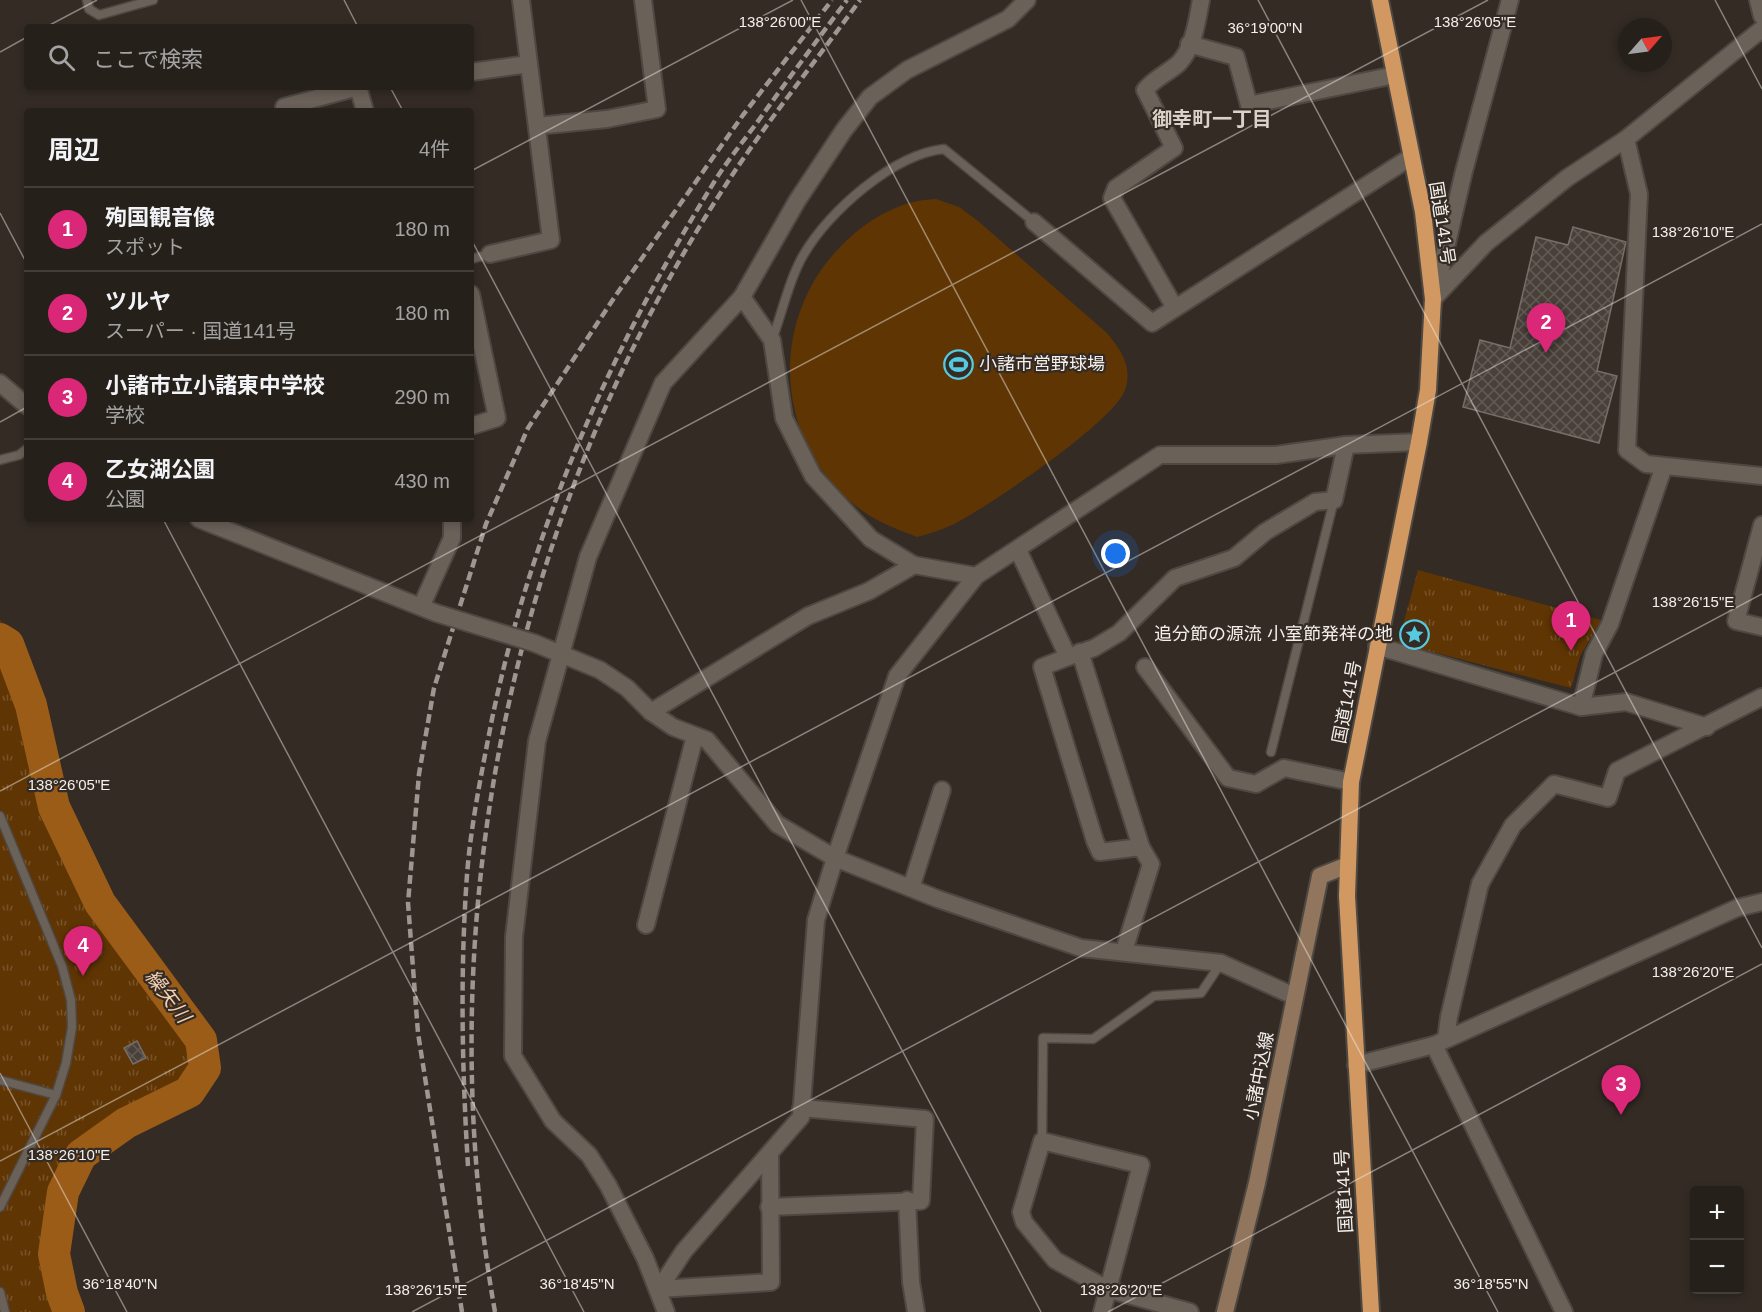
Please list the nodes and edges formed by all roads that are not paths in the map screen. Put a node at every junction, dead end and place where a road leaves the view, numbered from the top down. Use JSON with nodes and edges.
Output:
{"nodes":[{"id":1,"x":87,"y":0,"type":"edge"},
{"id":2,"x":153,"y":0,"type":"edge"},
{"id":3,"x":521,"y":0,"type":"edge"},
{"id":4,"x":643,"y":0,"type":"edge"},
{"id":5,"x":1027,"y":0,"type":"edge"},
{"id":6,"x":1201,"y":0,"type":"edge"},
{"id":7,"x":1380,"y":0,"type":"edge"},
{"id":8,"x":1510,"y":0,"type":"edge"},
{"id":9,"x":1758,"y":0,"type":"edge"},
{"id":10,"x":1762,"y":16,"type":"edge"},
{"id":11,"x":1762,"y":29,"type":"edge"},
{"id":12,"x":1190,"y":44,"type":"junction"},
{"id":13,"x":529,"y":64,"type":"junction"},
{"id":14,"x":474,"y":72,"type":"edge"},
{"id":15,"x":1395,"y":75,"type":"junction"},
{"id":16,"x":347,"y":90,"type":"edge"},
{"id":17,"x":359,"y":90,"type":"edge"},
{"id":18,"x":284,"y":108,"type":"dead end"},
{"id":19,"x":364,"y":108,"type":"edge"},
{"id":20,"x":537,"y":126,"type":"junction"},
{"id":21,"x":1626,"y":139,"type":"junction"},
{"id":22,"x":1411,"y":157,"type":"junction"},
{"id":23,"x":1034,"y":222,"type":"joint"},
{"id":24,"x":490,"y":254,"type":"joint"},
{"id":25,"x":474,"y":258,"type":"edge"},
{"id":26,"x":742,"y":297,"type":"junction"},
{"id":27,"x":1434,"y":299,"type":"junction"},
{"id":28,"x":474,"y":308,"type":"edge"},
{"id":29,"x":1175,"y":308,"type":"junction"},
{"id":30,"x":772,"y":340,"type":"junction"},
{"id":31,"x":0,"y":383,"type":"edge"},
{"id":32,"x":24,"y":403,"type":"edge"},
{"id":33,"x":474,"y":425,"type":"edge"},
{"id":34,"x":1419,"y":442,"type":"junction"},
{"id":35,"x":1346,"y":445,"type":"junction"},
{"id":36,"x":24,"y":451,"type":"edge"},
{"id":37,"x":0,"y":460,"type":"edge"},
{"id":38,"x":1664,"y":466,"type":"junction"},
{"id":39,"x":1762,"y":476,"type":"edge"},
{"id":40,"x":1334,"y":500,"type":"junction"},
{"id":41,"x":207,"y":522,"type":"edge"},
{"id":42,"x":452,"y":522,"type":"edge"},
{"id":43,"x":1762,"y":525,"type":"edge"},
{"id":44,"x":1018,"y":550,"type":"junction"},
{"id":45,"x":914,"y":565,"type":"junction"},
{"id":46,"x":976,"y":576,"type":"junction"},
{"id":47,"x":429,"y":610,"type":"junction"},
{"id":48,"x":1762,"y":627,"type":"edge"},
{"id":49,"x":1377,"y":646,"type":"junction"},
{"id":50,"x":563,"y":653,"type":"junction"},
{"id":51,"x":1074,"y":655,"type":"junction"},
{"id":52,"x":1145,"y":667,"type":"dead end"},
{"id":53,"x":1762,"y":697,"type":"edge"},
{"id":54,"x":1581,"y":707,"type":"junction"},
{"id":55,"x":651,"y":712,"type":"junction"},
{"id":56,"x":1707,"y":727,"type":"junction"},
{"id":57,"x":695,"y":736,"type":"junction"},
{"id":58,"x":1270,"y":752,"type":"dead end"},
{"id":59,"x":1352,"y":782,"type":"junction"},
{"id":60,"x":942,"y":790,"type":"dead end"},
{"id":61,"x":0,"y":816,"type":"edge"},
{"id":62,"x":1141,"y":847,"type":"junction"},
{"id":63,"x":835,"y":858,"type":"junction"},
{"id":64,"x":1348,"y":865,"type":"junction"},
{"id":65,"x":911,"y":888,"type":"junction"},
{"id":66,"x":1762,"y":902,"type":"edge"},
{"id":67,"x":646,"y":925,"type":"dead end"},
{"id":68,"x":1124,"y":951,"type":"junction"},
{"id":69,"x":1221,"y":963,"type":"junction"},
{"id":70,"x":1294,"y":996,"type":"junction"},
{"id":71,"x":1440,"y":1042,"type":"junction"},
{"id":72,"x":1356,"y":1065,"type":"junction"},
{"id":73,"x":0,"y":1080,"type":"edge"},
{"id":74,"x":56,"y":1095,"type":"junction"},
{"id":75,"x":801,"y":1108,"type":"junction"},
{"id":76,"x":1042,"y":1141,"type":"junction"},
{"id":77,"x":770,"y":1153,"type":"junction"},
{"id":78,"x":907,"y":1200,"type":"junction"},
{"id":79,"x":0,"y":1207,"type":"edge"},
{"id":80,"x":769,"y":1207,"type":"junction"},
{"id":81,"x":659,"y":1289,"type":"junction"},
{"id":82,"x":1107,"y":1289,"type":"junction"},
{"id":83,"x":0,"y":1292,"type":"edge"},
{"id":84,"x":5,"y":1312,"type":"edge"},
{"id":85,"x":666,"y":1312,"type":"edge"},
{"id":86,"x":916,"y":1312,"type":"edge"},
{"id":87,"x":1102,"y":1312,"type":"edge"},
{"id":88,"x":1190,"y":1312,"type":"edge"},
{"id":89,"x":1225,"y":1312,"type":"edge"},
{"id":90,"x":1371,"y":1312,"type":"edge"},
{"id":91,"x":1564,"y":1312,"type":"edge"}],
"edges":[{"from":1,"to":2,"type":"lane"},
{"from":3,"to":13,"type":"street"},
{"from":4,"to":20,"type":"street"},
{"from":5,"to":26,"type":"street"},
{"from":6,"to":12,"type":"street"},
{"from":7,"to":15,"type":"highway","name":"国道141号"},
{"from":8,"to":27,"type":"street"},
{"from":9,"to":10,"type":"street"},
{"from":11,"to":21,"type":"street"},
{"from":12,"to":15,"type":"street"},
{"from":12,"to":29,"type":"street"},
{"from":13,"to":14,"type":"street"},
{"from":13,"to":20,"type":"street"},
{"from":15,"to":22,"type":"highway","name":"国道141号"},
{"from":16,"to":18,"type":"street"},
{"from":17,"to":19,"type":"street"},
{"from":20,"to":24,"type":"street"},
{"from":21,"to":27,"type":"street"},
{"from":21,"to":38,"type":"street"},
{"from":22,"to":27,"type":"highway","name":"国道141号"},
{"from":22,"to":29,"type":"street"},
{"from":23,"to":29,"type":"street"},
{"from":23,"to":30,"type":"lane"},
{"from":24,"to":25,"type":"lane"},
{"from":26,"to":30,"type":"street"},
{"from":26,"to":50,"type":"street"},
{"from":27,"to":34,"type":"highway","name":"国道141号"},
{"from":28,"to":33,"type":"street"},
{"from":30,"to":45,"type":"street"},
{"from":31,"to":32,"type":"street"},
{"from":34,"to":35,"type":"street"},
{"from":34,"to":49,"type":"highway","name":"国道141号"},
{"from":35,"to":40,"type":"street"},
{"from":35,"to":44,"type":"street"},
{"from":36,"to":37,"type":"lane"},
{"from":38,"to":39,"type":"street"},
{"from":38,"to":54,"type":"street"},
{"from":40,"to":51,"type":"street"},
{"from":40,"to":58,"type":"lane"},
{"from":41,"to":47,"type":"street"},
{"from":42,"to":47,"type":"street"},
{"from":43,"to":48,"type":"street"},
{"from":44,"to":46,"type":"street"},
{"from":44,"to":51,"type":"street"},
{"from":45,"to":46,"type":"street"},
{"from":45,"to":55,"type":"street"},
{"from":46,"to":63,"type":"street"},
{"from":47,"to":50,"type":"street","bridge":true},
{"from":49,"to":54,"type":"street"},
{"from":49,"to":59,"type":"highway","name":"国道141号"},
{"from":50,"to":55,"type":"street"},
{"from":50,"to":81,"type":"street"},
{"from":51,"to":62,"type":"street"},
{"from":51,"to":62,"type":"street"},
{"from":52,"to":59,"type":"street"},
{"from":53,"to":56,"type":"street"},
{"from":54,"to":56,"type":"street"},
{"from":55,"to":57,"type":"street"},
{"from":56,"to":71,"type":"street"},
{"from":57,"to":63,"type":"street"},
{"from":57,"to":67,"type":"street"},
{"from":59,"to":64,"type":"highway","name":"国道141号"},
{"from":60,"to":65,"type":"street"},
{"from":61,"to":74,"type":"lane"},
{"from":62,"to":68,"type":"street"},
{"from":63,"to":65,"type":"street"},
{"from":63,"to":75,"type":"street"},
{"from":64,"to":70,"type":"main road","name":"小諸中込線"},
{"from":64,"to":72,"type":"highway","name":"国道141号"},
{"from":65,"to":68,"type":"street"},
{"from":66,"to":71,"type":"street"},
{"from":68,"to":69,"type":"street"},
{"from":69,"to":70,"type":"street"},
{"from":69,"to":76,"type":"lane"},
{"from":70,"to":89,"type":"main road","name":"小諸中込線"},
{"from":71,"to":72,"type":"street"},
{"from":71,"to":91,"type":"street"},
{"from":72,"to":90,"type":"highway","name":"国道141号"},
{"from":73,"to":74,"type":"lane"},
{"from":74,"to":79,"type":"lane"},
{"from":75,"to":77,"type":"street"},
{"from":75,"to":78,"type":"street"},
{"from":76,"to":82,"type":"street"},
{"from":76,"to":82,"type":"street"},
{"from":77,"to":80,"type":"street"},
{"from":77,"to":81,"type":"street"},
{"from":78,"to":80,"type":"street"},
{"from":78,"to":86,"type":"street"},
{"from":80,"to":81,"type":"street"},
{"from":81,"to":85,"type":"street"},
{"from":82,"to":87,"type":"street"},
{"from":82,"to":88,"type":"street"},
{"from":83,"to":84,"type":"lane"}]}
